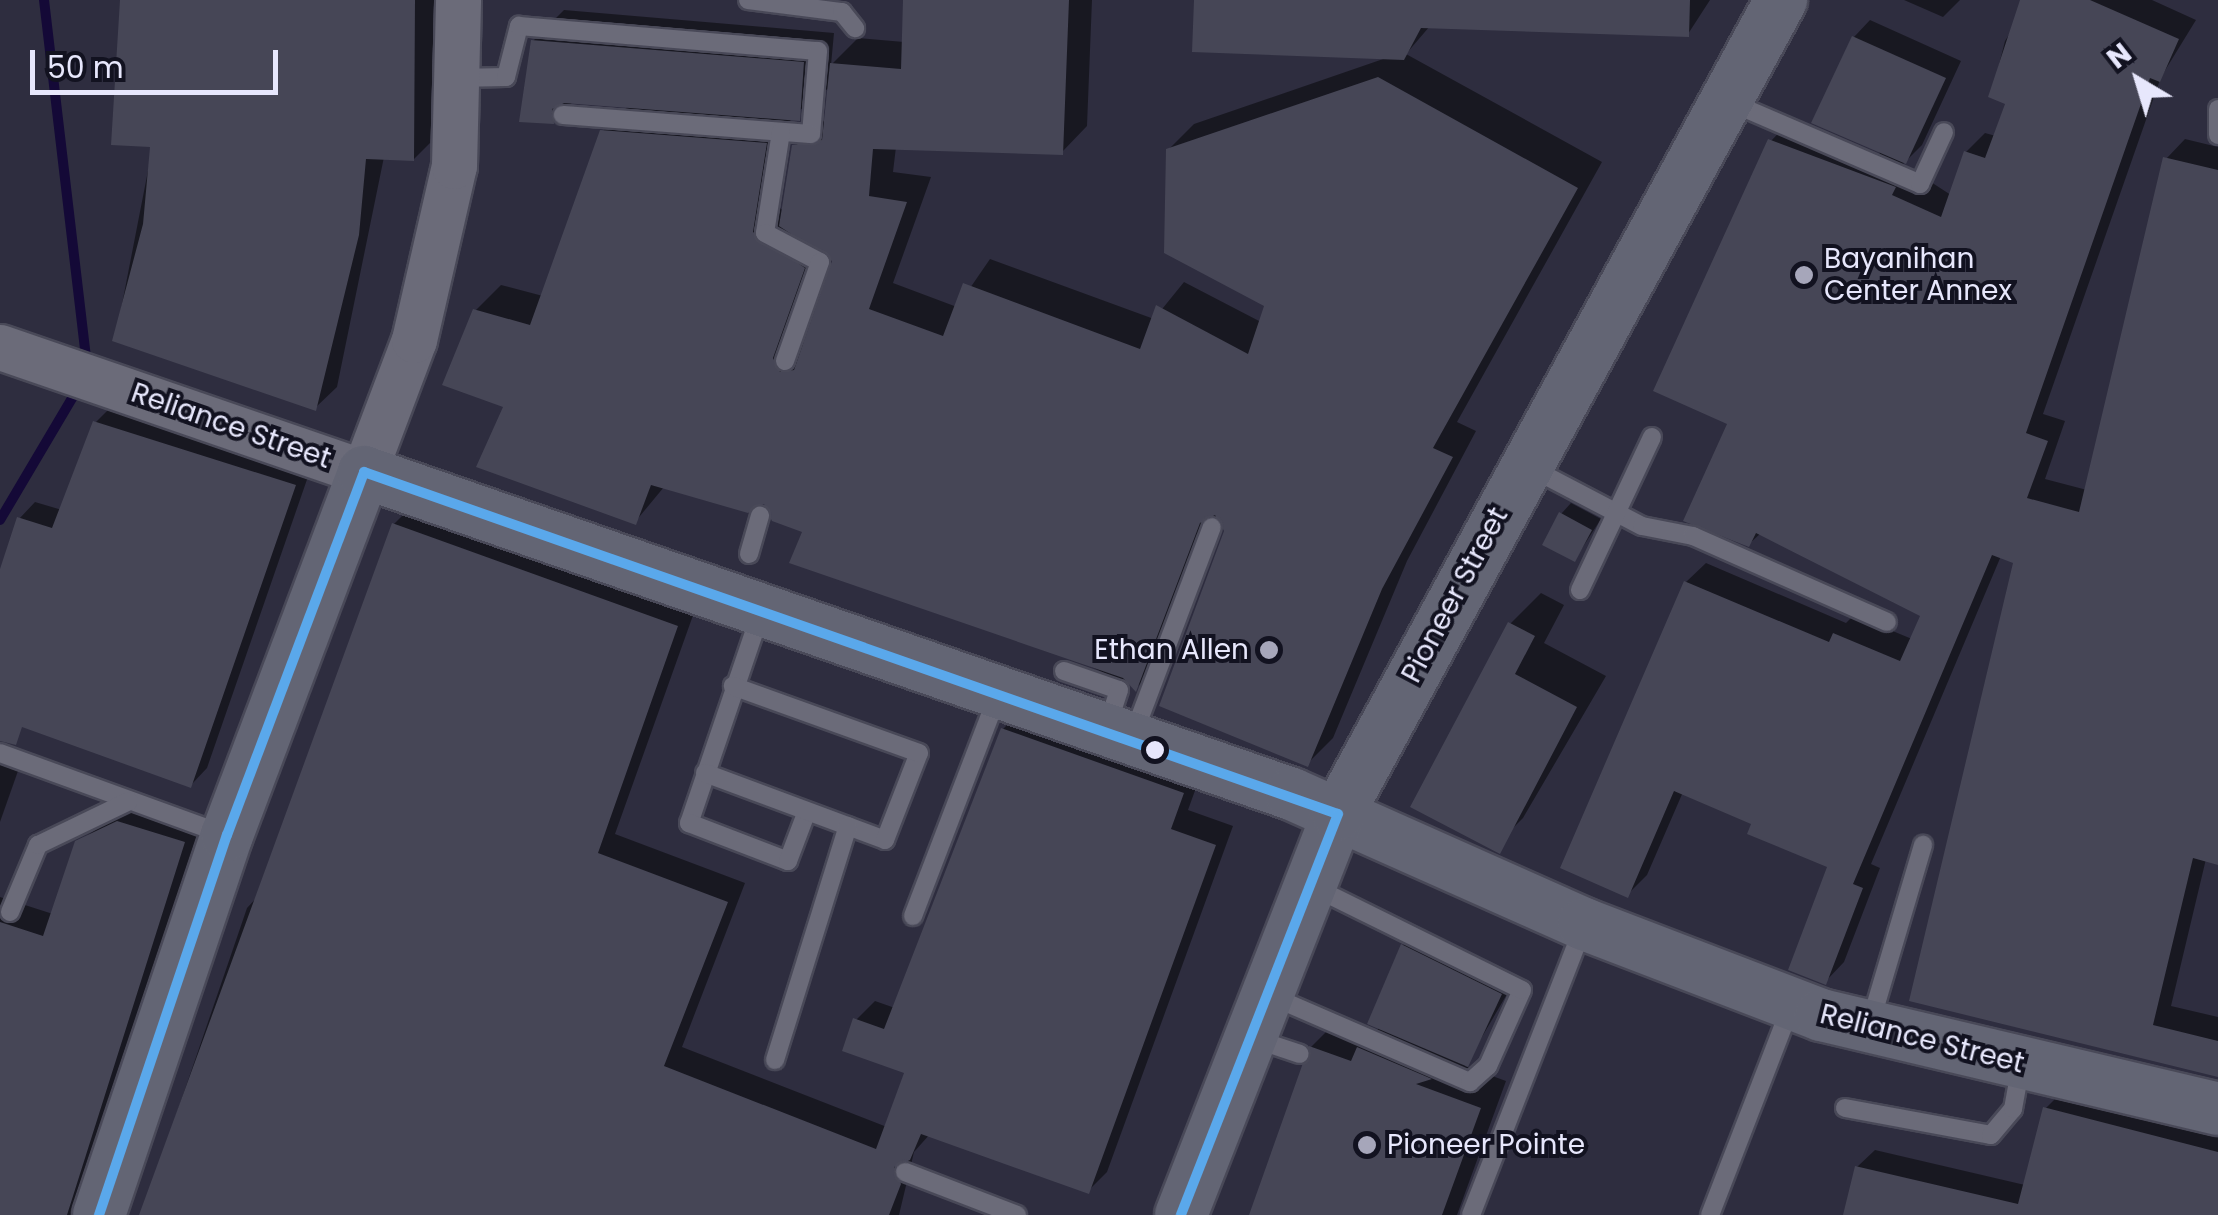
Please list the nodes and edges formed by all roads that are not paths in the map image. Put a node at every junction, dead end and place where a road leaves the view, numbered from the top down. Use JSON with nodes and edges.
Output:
{"nodes":[{"id":1,"x":458,"y":0,"type":"edge"},
{"id":2,"x":748,"y":0,"type":"edge"},
{"id":3,"x":1780,"y":0,"type":"edge"},
{"id":4,"x":856,"y":28,"type":"dead end"},
{"id":5,"x":455,"y":78,"type":"junction"},
{"id":6,"x":1730,"y":102,"type":"junction"},
{"id":7,"x":2218,"y":109,"type":"edge"},
{"id":8,"x":563,"y":115,"type":"dead end"},
{"id":9,"x":781,"y":132,"type":"junction"},
{"id":10,"x":1944,"y":132,"type":"dead end"},
{"id":11,"x":2218,"y":135,"type":"edge"},
{"id":12,"x":0,"y":347,"type":"edge"},
{"id":13,"x":785,"y":361,"type":"dead end"},
{"id":14,"x":1652,"y":437,"type":"dead end"},
{"id":15,"x":1526,"y":466,"type":"junction"},
{"id":16,"x":364,"y":472,"type":"junction"},
{"id":17,"x":1614,"y":513,"type":"junction"},
{"id":18,"x":760,"y":516,"type":"dead end"},
{"id":19,"x":1212,"y":527,"type":"dead end"},
{"id":20,"x":751,"y":545,"type":"dead end"},
{"id":21,"x":1580,"y":590,"type":"dead end"},
{"id":22,"x":762,"y":610,"type":"junction"},
{"id":23,"x":1887,"y":622,"type":"dead end"},
{"id":24,"x":1064,"y":671,"type":"dead end"},
{"id":25,"x":733,"y":686,"type":"junction"},
{"id":26,"x":999,"y":692,"type":"junction"},
{"id":27,"x":1119,"y":734,"type":"junction"},
{"id":28,"x":0,"y":753,"type":"edge"},
{"id":29,"x":704,"y":773,"type":"junction"},
{"id":30,"x":129,"y":801,"type":"junction"},
{"id":31,"x":807,"y":811,"type":"junction"},
{"id":32,"x":1338,"y":814,"type":"junction"},
{"id":33,"x":848,"y":826,"type":"junction"},
{"id":34,"x":227,"y":835,"type":"junction"},
{"id":35,"x":1923,"y":845,"type":"dead end"},
{"id":36,"x":1310,"y":886,"type":"junction"},
{"id":37,"x":10,"y":912,"type":"dead end"},
{"id":38,"x":913,"y":916,"type":"dead end"},
{"id":39,"x":1584,"y":924,"type":"junction"},
{"id":40,"x":1792,"y":1004,"type":"junction"},
{"id":41,"x":1258,"y":1016,"type":"junction"},
{"id":42,"x":1868,"y":1029,"type":"junction"},
{"id":43,"x":1300,"y":1054,"type":"dead end"},
{"id":44,"x":775,"y":1060,"type":"dead end"},
{"id":45,"x":2021,"y":1064,"type":"junction"},
{"id":46,"x":1845,"y":1108,"type":"dead end"},
{"id":47,"x":2218,"y":1109,"type":"edge"},
{"id":48,"x":905,"y":1172,"type":"dead end"},
{"id":49,"x":94,"y":1200,"type":"edge"},
{"id":50,"x":1017,"y":1215,"type":"edge"},
{"id":51,"x":1181,"y":1215,"type":"edge"},
{"id":52,"x":1471,"y":1215,"type":"edge"},
{"id":53,"x":1710,"y":1215,"type":"edge"}],
"edges":[{"from":1,"to":5,"type":"street"},
{"from":2,"to":4,"type":"lane"},
{"from":3,"to":6,"type":"main road","name":"Pioneer Street"},
{"from":5,"to":9,"type":"lane"},
{"from":5,"to":16,"type":"street"},
{"from":6,"to":10,"type":"lane"},
{"from":6,"to":15,"type":"main road","name":"Pioneer Street"},
{"from":7,"to":11,"type":"lane"},
{"from":8,"to":9,"type":"lane"},
{"from":9,"to":13,"type":"lane"},
{"from":12,"to":16,"type":"street","name":"Reliance Street"},
{"from":14,"to":17,"type":"lane"},
{"from":15,"to":17,"type":"lane"},
{"from":15,"to":32,"type":"main road","name":"Pioneer Street"},
{"from":16,"to":22,"type":"main road","name":"Reliance Street"},
{"from":16,"to":34,"type":"main road"},
{"from":17,"to":21,"type":"lane"},
{"from":17,"to":23,"type":"lane"},
{"from":18,"to":20,"type":"lane"},
{"from":19,"to":27,"type":"lane"},
{"from":22,"to":25,"type":"lane"},
{"from":22,"to":26,"type":"main road","name":"Reliance Street"},
{"from":24,"to":27,"type":"lane"},
{"from":25,"to":29,"type":"lane"},
{"from":25,"to":33,"type":"lane"},
{"from":26,"to":27,"type":"main road","name":"Reliance Street"},
{"from":26,"to":38,"type":"lane"},
{"from":27,"to":32,"type":"main road","name":"Reliance Street"},
{"from":28,"to":30,"type":"lane"},
{"from":29,"to":31,"type":"lane"},
{"from":29,"to":31,"type":"lane"},
{"from":30,"to":34,"type":"lane"},
{"from":30,"to":37,"type":"lane"},
{"from":31,"to":33,"type":"lane"},
{"from":32,"to":36,"type":"main road","name":"Pioneer Street"},
{"from":32,"to":39,"type":"main road","name":"Reliance Street"},
{"from":33,"to":44,"type":"lane"},
{"from":34,"to":49,"type":"main road"},
{"from":35,"to":42,"type":"lane"},
{"from":36,"to":41,"type":"main road","name":"Pioneer Street"},
{"from":36,"to":41,"type":"lane"},
{"from":39,"to":40,"type":"main road","name":"Reliance Street"},
{"from":39,"to":52,"type":"lane"},
{"from":40,"to":42,"type":"main road","name":"Reliance Street"},
{"from":40,"to":53,"type":"lane"},
{"from":41,"to":43,"type":"lane"},
{"from":41,"to":51,"type":"main road","name":"Pioneer Street"},
{"from":42,"to":45,"type":"main road","name":"Reliance Street"},
{"from":45,"to":46,"type":"lane"},
{"from":45,"to":47,"type":"main road","name":"Reliance Street"},
{"from":48,"to":50,"type":"lane"}]}
